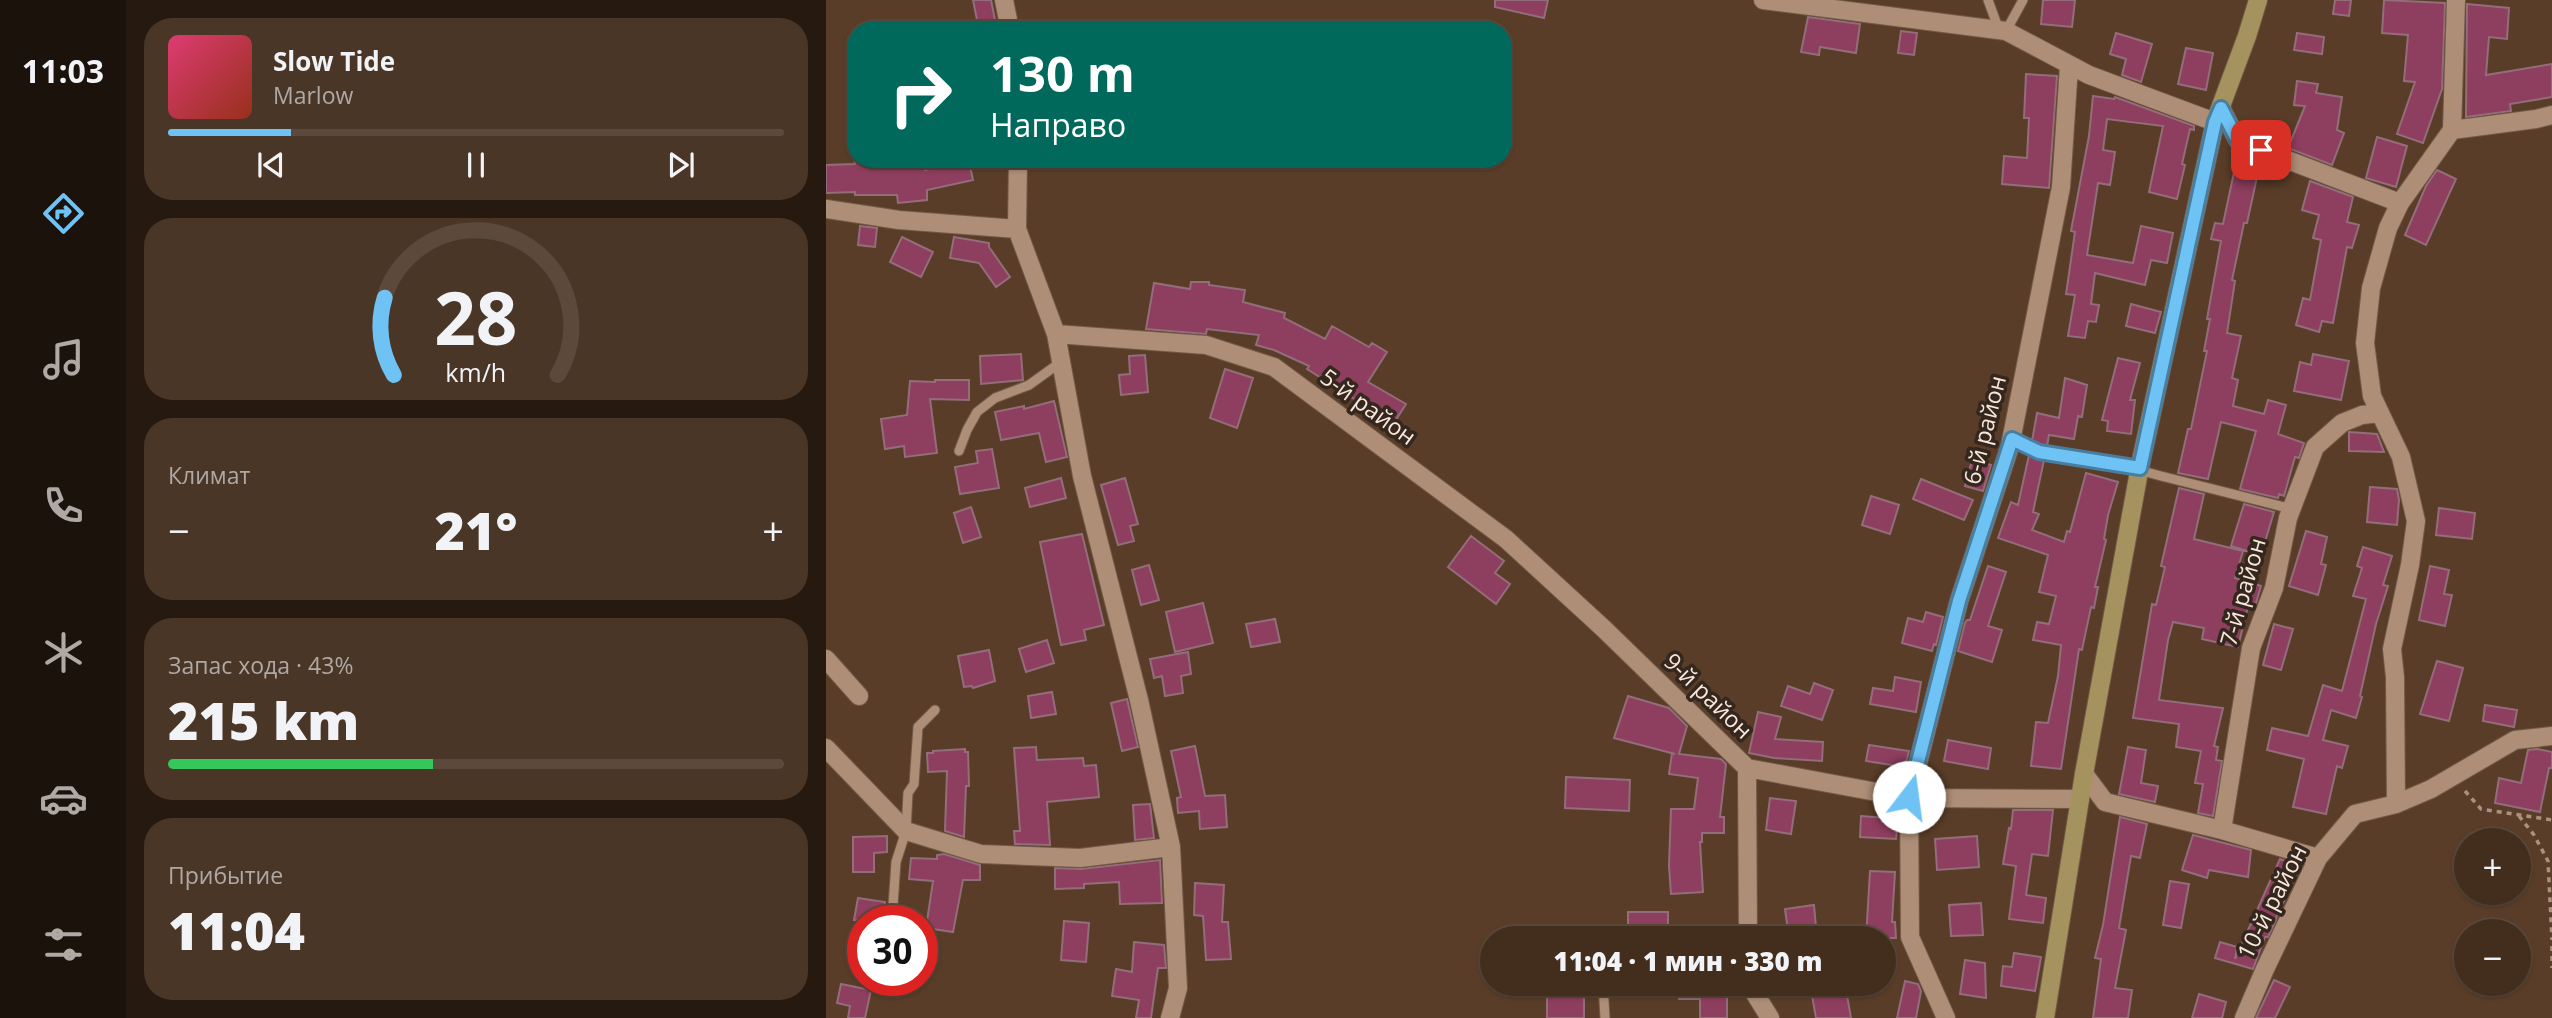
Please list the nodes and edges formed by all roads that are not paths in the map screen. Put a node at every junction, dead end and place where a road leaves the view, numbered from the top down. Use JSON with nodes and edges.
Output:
{"nodes":[{"id":1,"x":1003,"y":0,"type":"edge"},
{"id":2,"x":1763,"y":0,"type":"edge"},
{"id":3,"x":1988,"y":0,"type":"edge"},
{"id":4,"x":2023,"y":0,"type":"edge"},
{"id":5,"x":2258,"y":0,"type":"edge"},
{"id":6,"x":2456,"y":0,"type":"edge"},
{"id":7,"x":1008,"y":21,"type":"edge"},
{"id":8,"x":2002,"y":31,"type":"junction"},
{"id":9,"x":2069,"y":66,"type":"junction"},
{"id":10,"x":2218,"y":115,"type":"junction"},
{"id":11,"x":2552,"y":115,"type":"edge"},
{"id":12,"x":2452,"y":130,"type":"junction"},
{"id":13,"x":1018,"y":168,"type":"edge"},
{"id":14,"x":2400,"y":203,"type":"junction"},
{"id":15,"x":826,"y":209,"type":"edge"},
{"id":16,"x":1017,"y":229,"type":"junction"},
{"id":17,"x":1056,"y":334,"type":"junction"},
{"id":18,"x":1061,"y":362,"type":"junction"},
{"id":19,"x":2380,"y":413,"type":"junction"},
{"id":20,"x":2012,"y":439,"type":"junction"},
{"id":21,"x":959,"y":451,"type":"dead end"},
{"id":22,"x":2140,"y":468,"type":"junction"},
{"id":23,"x":2292,"y":509,"type":"junction"},
{"id":24,"x":1603,"y":628,"type":"joint"},
{"id":25,"x":826,"y":659,"type":"edge"},
{"id":26,"x":859,"y":696,"type":"dead end"},
{"id":27,"x":934,"y":709,"type":"dead end"},
{"id":28,"x":2552,"y":736,"type":"edge"},
{"id":29,"x":826,"y":748,"type":"edge"},
{"id":30,"x":1747,"y":768,"type":"junction"},
{"id":31,"x":2084,"y":774,"type":"junction"},
{"id":32,"x":1909,"y":797,"type":"junction"},
{"id":33,"x":2080,"y":799,"type":"junction"},
{"id":34,"x":2396,"y":804,"type":"junction"},
{"id":35,"x":2222,"y":830,"type":"junction"},
{"id":36,"x":906,"y":831,"type":"junction"},
{"id":37,"x":1171,"y":847,"type":"junction"},
{"id":38,"x":2318,"y":858,"type":"junction"},
{"id":39,"x":893,"y":905,"type":"edge"},
{"id":40,"x":1748,"y":926,"type":"edge"},
{"id":41,"x":1604,"y":996,"type":"edge"},
{"id":42,"x":1756,"y":996,"type":"edge"},
{"id":43,"x":1171,"y":1018,"type":"edge"},
{"id":44,"x":1605,"y":1018,"type":"edge"},
{"id":45,"x":1770,"y":1018,"type":"edge"},
{"id":46,"x":1946,"y":1018,"type":"edge"},
{"id":47,"x":2045,"y":1018,"type":"edge"},
{"id":48,"x":2244,"y":1018,"type":"edge"}],
"edges":[{"from":1,"to":7,"type":"street"},
{"from":2,"to":8,"type":"street"},
{"from":3,"to":8,"type":"lane"},
{"from":4,"to":8,"type":"lane"},
{"from":5,"to":10,"type":"street"},
{"from":6,"to":12,"type":"street"},
{"from":8,"to":9,"type":"street"},
{"from":9,"to":10,"type":"street"},
{"from":9,"to":20,"type":"street","name":"6-й район"},
{"from":10,"to":14,"type":"street"},
{"from":10,"to":22,"type":"street"},
{"from":11,"to":12,"type":"street"},
{"from":12,"to":14,"type":"street"},
{"from":13,"to":16,"type":"street"},
{"from":14,"to":19,"type":"street"},
{"from":15,"to":16,"type":"street"},
{"from":16,"to":17,"type":"street"},
{"from":17,"to":18,"type":"street"},
{"from":17,"to":24,"type":"street","name":"5-й район"},
{"from":18,"to":21,"type":"lane"},
{"from":18,"to":37,"type":"street"},
{"from":19,"to":23,"type":"street","name":"7-й район"},
{"from":19,"to":34,"type":"street"},
{"from":20,"to":22,"type":"lane"},
{"from":20,"to":32,"type":"street","name":"6-й район"},
{"from":22,"to":23,"type":"lane"},
{"from":22,"to":31,"type":"street"},
{"from":23,"to":35,"type":"street","name":"7-й район"},
{"from":24,"to":30,"type":"street","name":"9-й район"},
{"from":25,"to":26,"type":"street"},
{"from":27,"to":36,"type":"lane"},
{"from":28,"to":34,"type":"street","name":"10-й район"},
{"from":29,"to":36,"type":"street"},
{"from":30,"to":32,"type":"street"},
{"from":30,"to":40,"type":"street","name":"9-й район"},
{"from":31,"to":33,"type":"street"},
{"from":31,"to":35,"type":"street"},
{"from":32,"to":33,"type":"street"},
{"from":32,"to":46,"type":"street","name":"6-й район"},
{"from":33,"to":47,"type":"street"},
{"from":34,"to":38,"type":"street","name":"10-й район"},
{"from":35,"to":38,"type":"street"},
{"from":36,"to":37,"type":"street"},
{"from":36,"to":39,"type":"lane"},
{"from":37,"to":43,"type":"street"},
{"from":38,"to":48,"type":"street","name":"10-й район"},
{"from":41,"to":44,"type":"lane"},
{"from":42,"to":45,"type":"street"}]}
